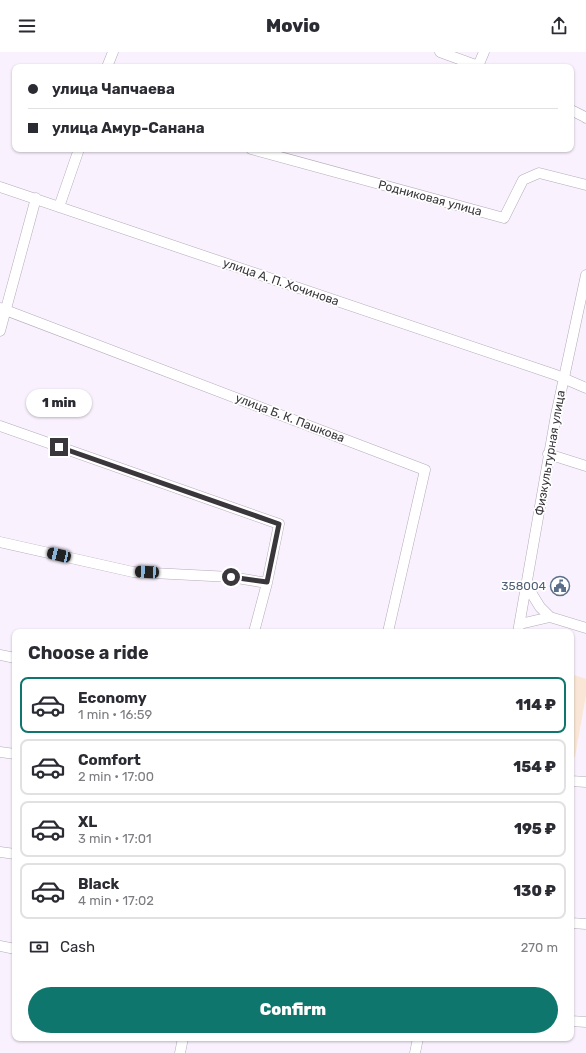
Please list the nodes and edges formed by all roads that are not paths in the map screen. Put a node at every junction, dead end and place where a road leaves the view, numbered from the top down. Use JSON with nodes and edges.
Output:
{"nodes":[{"id":1,"x":113,"y":52,"type":"edge"},
{"id":2,"x":440,"y":52,"type":"edge"},
{"id":3,"x":484,"y":52,"type":"edge"},
{"id":4,"x":109,"y":64,"type":"edge"},
{"id":5,"x":473,"y":64,"type":"edge"},
{"id":6,"x":480,"y":64,"type":"edge"},
{"id":7,"x":574,"y":112,"type":"edge"},
{"id":8,"x":586,"y":118,"type":"edge"},
{"id":9,"x":78,"y":152,"type":"edge"},
{"id":10,"x":262,"y":152,"type":"edge"},
{"id":11,"x":586,"y":186,"type":"edge"},
{"id":12,"x":0,"y":187,"type":"edge"},
{"id":13,"x":36,"y":198,"type":"junction"},
{"id":14,"x":59,"y":207,"type":"junction"},
{"id":15,"x":586,"y":275,"type":"edge"},
{"id":16,"x":585,"y":290,"type":"edge"},
{"id":17,"x":3,"y":309,"type":"edge"},
{"id":18,"x":0,"y":331,"type":"edge"},
{"id":19,"x":563,"y":378,"type":"junction"},
{"id":20,"x":586,"y":388,"type":"edge"},
{"id":21,"x":0,"y":426,"type":"edge"},
{"id":22,"x":548,"y":454,"type":"junction"},
{"id":23,"x":586,"y":466,"type":"edge"},
{"id":24,"x":0,"y":542,"type":"edge"},
{"id":25,"x":267,"y":582,"type":"junction"},
{"id":26,"x":527,"y":586,"type":"junction"},
{"id":27,"x":550,"y":617,"type":"junction"},
{"id":28,"x":519,"y":628,"type":"edge"},
{"id":29,"x":586,"y":628,"type":"edge"},
{"id":30,"x":255,"y":629,"type":"edge"},
{"id":31,"x":389,"y":629,"type":"edge"},
{"id":32,"x":0,"y":655,"type":"edge"},
{"id":33,"x":12,"y":657,"type":"edge"},
{"id":34,"x":0,"y":752,"type":"edge"},
{"id":35,"x":12,"y":754,"type":"edge"},
{"id":36,"x":574,"y":781,"type":"edge"},
{"id":37,"x":586,"y":782,"type":"edge"},
{"id":38,"x":0,"y":852,"type":"edge"},
{"id":39,"x":12,"y":854,"type":"edge"},
{"id":40,"x":574,"y":923,"type":"edge"},
{"id":41,"x":586,"y":924,"type":"edge"},
{"id":42,"x":0,"y":946,"type":"edge"},
{"id":43,"x":12,"y":948,"type":"edge"},
{"id":44,"x":574,"y":1021,"type":"edge"},
{"id":45,"x":586,"y":1022,"type":"edge"},
{"id":46,"x":182,"y":1041,"type":"edge"},
{"id":47,"x":417,"y":1041,"type":"edge"},
{"id":48,"x":180,"y":1053,"type":"edge"},
{"id":49,"x":415,"y":1053,"type":"edge"}],
"edges":[{"from":1,"to":4,"type":"street"},
{"from":2,"to":5,"type":"street"},
{"from":3,"to":6,"type":"street"},
{"from":7,"to":8,"type":"street"},
{"from":9,"to":14,"type":"street"},
{"from":10,"to":11,"type":"street","name":"Родниковая улица"},
{"from":12,"to":13,"type":"street","name":"улица А. П. Хочинова"},
{"from":13,"to":14,"type":"street","name":"улица А. П. Хочинова"},
{"from":13,"to":17,"type":"street"},
{"from":14,"to":19,"type":"street","name":"улица А. П. Хочинова"},
{"from":15,"to":16,"type":"street","name":"Физкультурная улица"},
{"from":16,"to":19,"type":"street","name":"Физкультурная улица"},
{"from":17,"to":18,"type":"street"},
{"from":17,"to":31,"type":"street","name":"улица Б. К. Пашкова"},
{"from":19,"to":20,"type":"street","name":"улица А. П. Хочинова"},
{"from":19,"to":22,"type":"street","name":"Физкультурная улица"},
{"from":21,"to":25,"type":"street"},
{"from":22,"to":23,"type":"street"},
{"from":22,"to":26,"type":"street","name":"Физкультурная улица"},
{"from":24,"to":25,"type":"street"},
{"from":25,"to":30,"type":"street"},
{"from":26,"to":27,"type":"street"},
{"from":26,"to":28,"type":"street","name":"Физкультурная улица"},
{"from":27,"to":28,"type":"street"},
{"from":27,"to":29,"type":"street"},
{"from":32,"to":33,"type":"street"},
{"from":34,"to":35,"type":"street"},
{"from":36,"to":37,"type":"street"},
{"from":38,"to":39,"type":"street"},
{"from":40,"to":41,"type":"street"},
{"from":42,"to":43,"type":"street"},
{"from":44,"to":45,"type":"street"},
{"from":46,"to":48,"type":"street"},
{"from":47,"to":49,"type":"street"}]}
